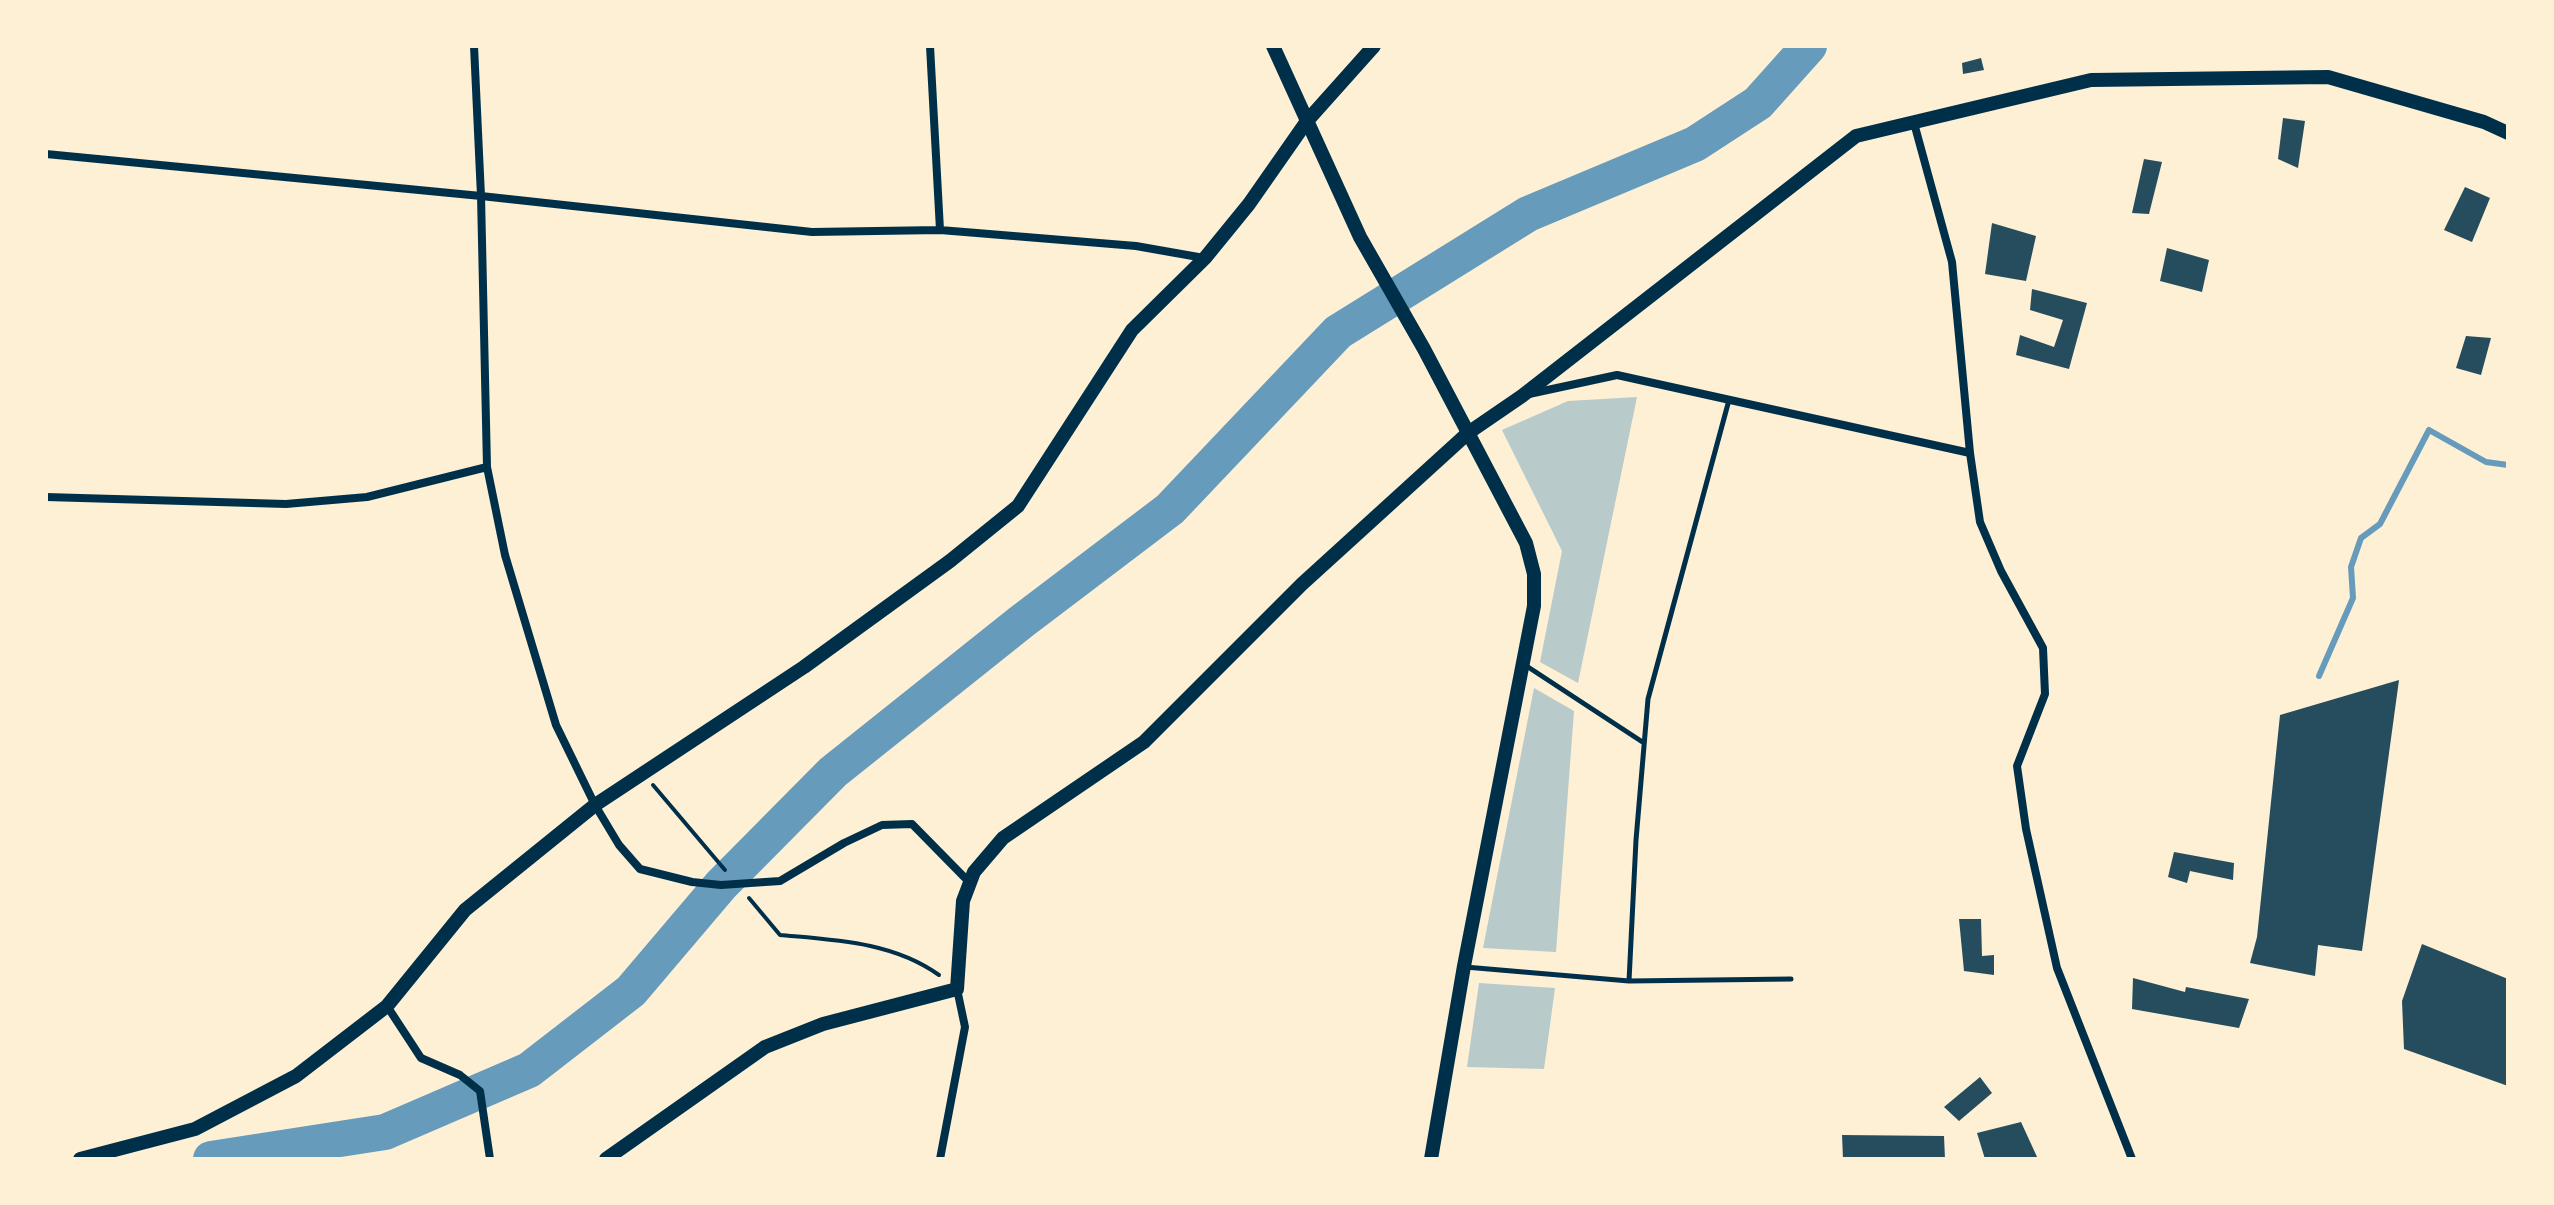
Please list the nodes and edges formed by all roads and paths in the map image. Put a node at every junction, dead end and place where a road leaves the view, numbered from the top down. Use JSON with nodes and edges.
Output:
{"nodes":[{"id":1,"x":474,"y":46,"type":"edge"},
{"id":2,"x":930,"y":46,"type":"edge"},
{"id":3,"x":1273,"y":46,"type":"edge"},
{"id":4,"x":1374,"y":46,"type":"edge"},
{"id":5,"x":1307,"y":121,"type":"junction"},
{"id":6,"x":1914,"y":123,"type":"junction"},
{"id":7,"x":2508,"y":133,"type":"edge"},
{"id":8,"x":46,"y":154,"type":"edge"},
{"id":9,"x":481,"y":196,"type":"junction"},
{"id":10,"x":940,"y":230,"type":"junction"},
{"id":11,"x":1205,"y":258,"type":"junction"},
{"id":12,"x":1522,"y":396,"type":"junction"},
{"id":13,"x":1729,"y":399,"type":"junction"},
{"id":14,"x":1468,"y":433,"type":"junction"},
{"id":15,"x":1970,"y":453,"type":"junction"},
{"id":16,"x":487,"y":467,"type":"junction"},
{"id":17,"x":46,"y":497,"type":"edge"},
{"id":18,"x":1522,"y":663,"type":"junction"},
{"id":19,"x":1644,"y":743,"type":"junction"},
{"id":20,"x":666,"y":800,"type":"dead end"},
{"id":21,"x":595,"y":805,"type":"junction"},
{"id":22,"x":733,"y":879,"type":"dead end"},
{"id":23,"x":970,"y":883,"type":"junction"},
{"id":24,"x":742,"y":890,"type":"dead end"},
{"id":25,"x":1464,"y":966,"type":"junction"},
{"id":26,"x":1791,"y":979,"type":"dead end"},
{"id":27,"x":1629,"y":981,"type":"junction"},
{"id":28,"x":957,"y":989,"type":"junction"},
{"id":29,"x":387,"y":1006,"type":"junction"},
{"id":30,"x":80,"y":1159,"type":"edge"},
{"id":31,"x":490,"y":1159,"type":"edge"},
{"id":32,"x":606,"y":1159,"type":"edge"},
{"id":33,"x":940,"y":1159,"type":"edge"},
{"id":34,"x":1431,"y":1159,"type":"edge"},
{"id":35,"x":2132,"y":1159,"type":"edge"}],
"edges":[{"from":1,"to":9,"type":"street"},
{"from":2,"to":10,"type":"street"},
{"from":3,"to":5,"type":"street"},
{"from":4,"to":5,"type":"street"},
{"from":5,"to":11,"type":"street"},
{"from":5,"to":14,"type":"street"},
{"from":6,"to":7,"type":"street"},
{"from":6,"to":12,"type":"street"},
{"from":6,"to":15,"type":"street"},
{"from":8,"to":9,"type":"street"},
{"from":9,"to":10,"type":"street"},
{"from":9,"to":16,"type":"street"},
{"from":10,"to":11,"type":"street"},
{"from":11,"to":21,"type":"street"},
{"from":12,"to":13,"type":"street"},
{"from":12,"to":14,"type":"street"},
{"from":13,"to":15,"type":"street"},
{"from":13,"to":19,"type":"lane"},
{"from":14,"to":18,"type":"street"},
{"from":14,"to":23,"type":"street"},
{"from":15,"to":35,"type":"street"},
{"from":16,"to":17,"type":"street"},
{"from":16,"to":21,"type":"street"},
{"from":18,"to":19,"type":"lane"},
{"from":18,"to":25,"type":"street"},
{"from":19,"to":27,"type":"lane"},
{"from":20,"to":22,"type":"path"},
{"from":21,"to":23,"type":"street"},
{"from":21,"to":29,"type":"street"},
{"from":23,"to":28,"type":"street"},
{"from":24,"to":28,"type":"path"},
{"from":25,"to":27,"type":"lane"},
{"from":25,"to":34,"type":"street"},
{"from":26,"to":27,"type":"lane"},
{"from":28,"to":32,"type":"street"},
{"from":28,"to":33,"type":"street"},
{"from":29,"to":30,"type":"street"},
{"from":29,"to":31,"type":"street"}]}
